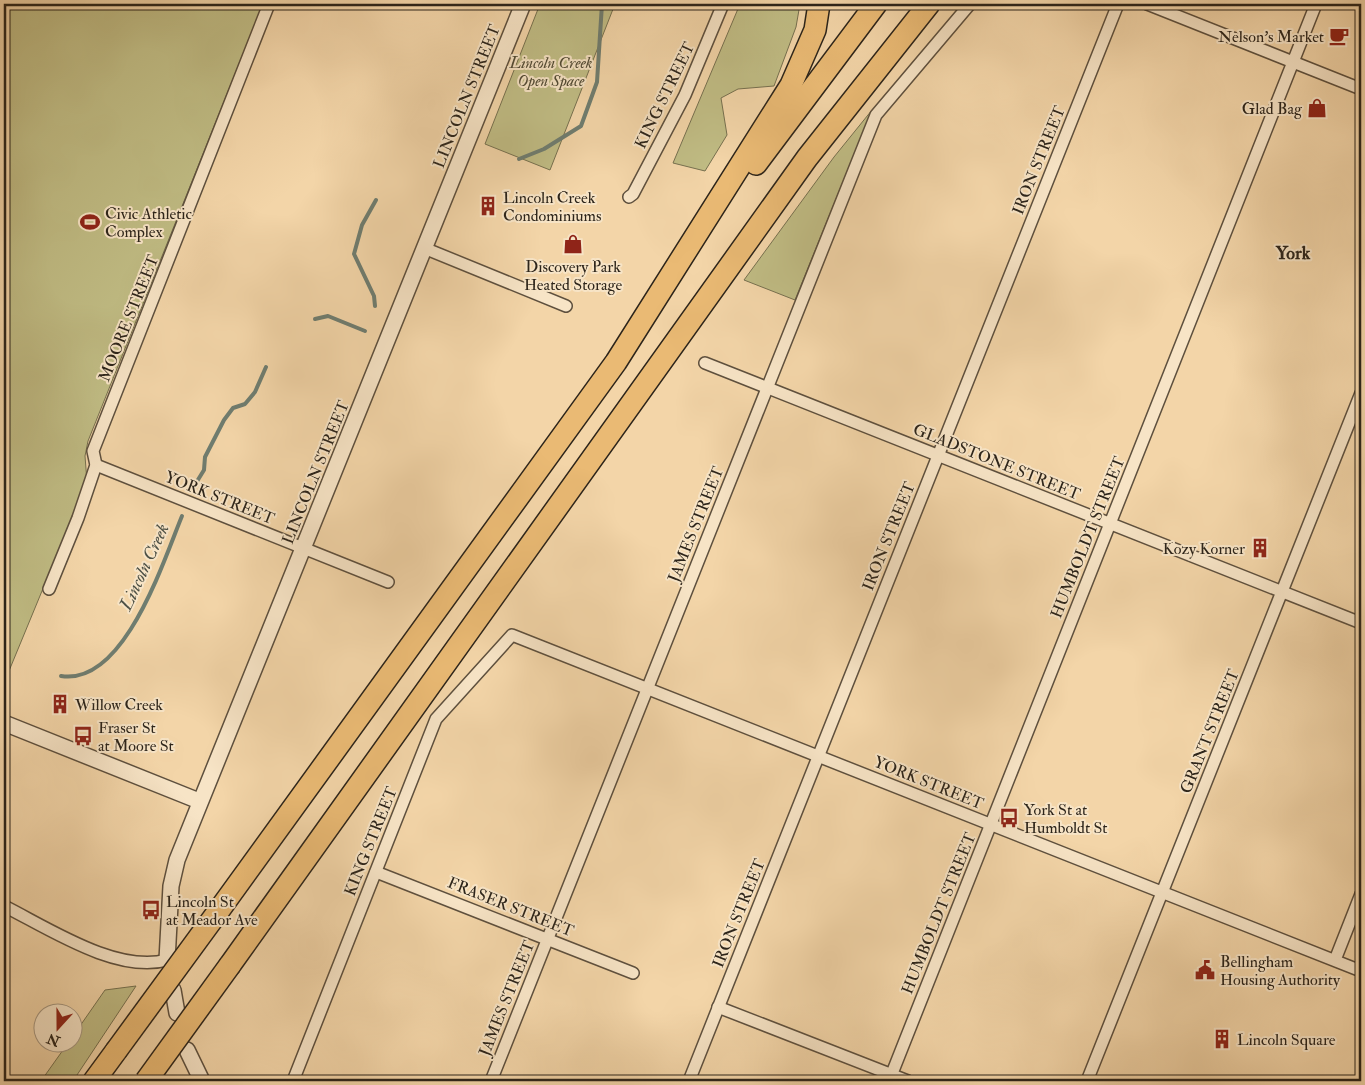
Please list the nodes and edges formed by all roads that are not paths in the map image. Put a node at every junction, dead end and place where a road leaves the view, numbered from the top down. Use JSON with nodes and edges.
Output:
{"nodes":[{"id":1,"x":269,"y":4,"type":"edge"},
{"id":2,"x":523,"y":4,"type":"edge"},
{"id":3,"x":723,"y":4,"type":"edge"},
{"id":4,"x":819,"y":4,"type":"edge"},
{"id":5,"x":876,"y":4,"type":"edge"},
{"id":6,"x":929,"y":4,"type":"edge"},
{"id":7,"x":939,"y":4,"type":"edge"},
{"id":8,"x":970,"y":4,"type":"edge"},
{"id":9,"x":1118,"y":4,"type":"edge"},
{"id":10,"x":1147,"y":4,"type":"edge"},
{"id":11,"x":1316,"y":4,"type":"edge"},
{"id":12,"x":1293,"y":62,"type":"junction"},
{"id":13,"x":880,"y":67,"type":"junction"},
{"id":14,"x":1361,"y":89,"type":"edge"},
{"id":15,"x":629,"y":197,"type":"dead end"},
{"id":16,"x":424,"y":248,"type":"junction"},
{"id":17,"x":669,"y":280,"type":"junction"},
{"id":18,"x":566,"y":306,"type":"dead end"},
{"id":19,"x":705,"y":363,"type":"dead end"},
{"id":20,"x":768,"y":388,"type":"junction"},
{"id":21,"x":1361,"y":393,"type":"edge"},
{"id":22,"x":938,"y":456,"type":"junction"},
{"id":23,"x":96,"y":465,"type":"junction"},
{"id":24,"x":1110,"y":524,"type":"junction"},
{"id":25,"x":304,"y":549,"type":"junction"},
{"id":26,"x":388,"y":582,"type":"dead end"},
{"id":27,"x":49,"y":589,"type":"dead end"},
{"id":28,"x":1282,"y":592,"type":"junction"},
{"id":29,"x":1361,"y":623,"type":"edge"},
{"id":30,"x":512,"y":635,"type":"joint"},
{"id":31,"x":648,"y":688,"type":"junction"},
{"id":32,"x":4,"y":723,"type":"edge"},
{"id":33,"x":818,"y":756,"type":"junction"},
{"id":34,"x":199,"y":801,"type":"junction"},
{"id":35,"x":991,"y":824,"type":"junction"},
{"id":36,"x":376,"y":872,"type":"junction"},
{"id":37,"x":1163,"y":892,"type":"junction"},
{"id":38,"x":1361,"y":894,"type":"edge"},
{"id":39,"x":4,"y":906,"type":"edge"},
{"id":40,"x":547,"y":940,"type":"junction"},
{"id":41,"x":167,"y":960,"type":"joint"},
{"id":42,"x":1335,"y":960,"type":"junction"},
{"id":43,"x":1361,"y":971,"type":"edge"},
{"id":44,"x":633,"y":973,"type":"dead end"},
{"id":45,"x":173,"y":990,"type":"dead end"},
{"id":46,"x":718,"y":1007,"type":"junction"},
{"id":47,"x":177,"y":1013,"type":"dead end"},
{"id":48,"x":187,"y":1050,"type":"dead end"},
{"id":49,"x":890,"y":1078,"type":"edge"},
{"id":50,"x":94,"y":1081,"type":"edge"},
{"id":51,"x":146,"y":1081,"type":"edge"},
{"id":52,"x":202,"y":1081,"type":"edge"},
{"id":53,"x":293,"y":1081,"type":"edge"},
{"id":54,"x":491,"y":1081,"type":"edge"},
{"id":55,"x":689,"y":1081,"type":"edge"},
{"id":56,"x":908,"y":1081,"type":"edge"},
{"id":57,"x":1087,"y":1081,"type":"edge"}],
"edges":[{"from":1,"to":23,"type":"street","name":"MOORE STREET"},
{"from":2,"to":16,"type":"street","name":"LINCOLN STREET"},
{"from":3,"to":15,"type":"street","name":"KING STREET"},
{"from":4,"to":17,"type":"highway"},
{"from":5,"to":17,"type":"highway"},
{"from":6,"to":13,"type":"highway"},
{"from":7,"to":13,"type":"highway"},
{"from":8,"to":20,"type":"street","name":"JAMES STREET"},
{"from":9,"to":22,"type":"street","name":"IRON STREET"},
{"from":10,"to":12,"type":"street"},
{"from":11,"to":12,"type":"street","name":"HUMBOLDT STREET"},
{"from":12,"to":14,"type":"street"},
{"from":12,"to":24,"type":"street","name":"HUMBOLDT STREET"},
{"from":13,"to":51,"type":"highway","bridge":true},
{"from":16,"to":18,"type":"street"},
{"from":16,"to":25,"type":"street","name":"LINCOLN STREET"},
{"from":17,"to":50,"type":"highway","bridge":true},
{"from":19,"to":20,"type":"street","name":"GLADSTONE STREET"},
{"from":20,"to":22,"type":"street","name":"GLADSTONE STREET"},
{"from":20,"to":31,"type":"street","name":"JAMES STREET"},
{"from":21,"to":28,"type":"street","name":"GRANT STREET"},
{"from":22,"to":24,"type":"street","name":"GLADSTONE STREET"},
{"from":22,"to":33,"type":"street","name":"IRON STREET"},
{"from":23,"to":25,"type":"street","name":"YORK STREET"},
{"from":23,"to":27,"type":"street","name":"MOORE STREET"},
{"from":24,"to":28,"type":"street","name":"GLADSTONE STREET"},
{"from":24,"to":35,"type":"street","name":"HUMBOLDT STREET"},
{"from":25,"to":26,"type":"street","name":"YORK STREET"},
{"from":25,"to":34,"type":"street","name":"LINCOLN STREET"},
{"from":28,"to":29,"type":"street","name":"GLADSTONE STREET"},
{"from":28,"to":37,"type":"street","name":"GRANT STREET"},
{"from":30,"to":31,"type":"street","name":"YORK STREET"},
{"from":30,"to":36,"type":"street","name":"KING STREET"},
{"from":31,"to":33,"type":"street","name":"YORK STREET"},
{"from":31,"to":40,"type":"street","name":"JAMES STREET"},
{"from":32,"to":34,"type":"street"},
{"from":33,"to":35,"type":"street","name":"YORK STREET"},
{"from":33,"to":46,"type":"street","name":"IRON STREET"},
{"from":34,"to":41,"type":"street","name":"LINCOLN STREET"},
{"from":35,"to":37,"type":"street","name":"YORK STREET"},
{"from":35,"to":49,"type":"street","name":"HUMBOLDT STREET"},
{"from":36,"to":40,"type":"street","name":"FRASER STREET"},
{"from":36,"to":53,"type":"street","name":"KING STREET"},
{"from":37,"to":42,"type":"street","name":"YORK STREET"},
{"from":37,"to":57,"type":"street","name":"GRANT STREET"},
{"from":38,"to":42,"type":"street"},
{"from":39,"to":41,"type":"street"},
{"from":40,"to":44,"type":"street","name":"FRASER STREET"},
{"from":40,"to":54,"type":"street","name":"JAMES STREET"},
{"from":42,"to":43,"type":"street","name":"YORK STREET"},
{"from":45,"to":47,"type":"street"},
{"from":46,"to":49,"type":"street"},
{"from":46,"to":55,"type":"street","name":"IRON STREET"},
{"from":48,"to":52,"type":"street"},
{"from":49,"to":56,"type":"street"}]}
